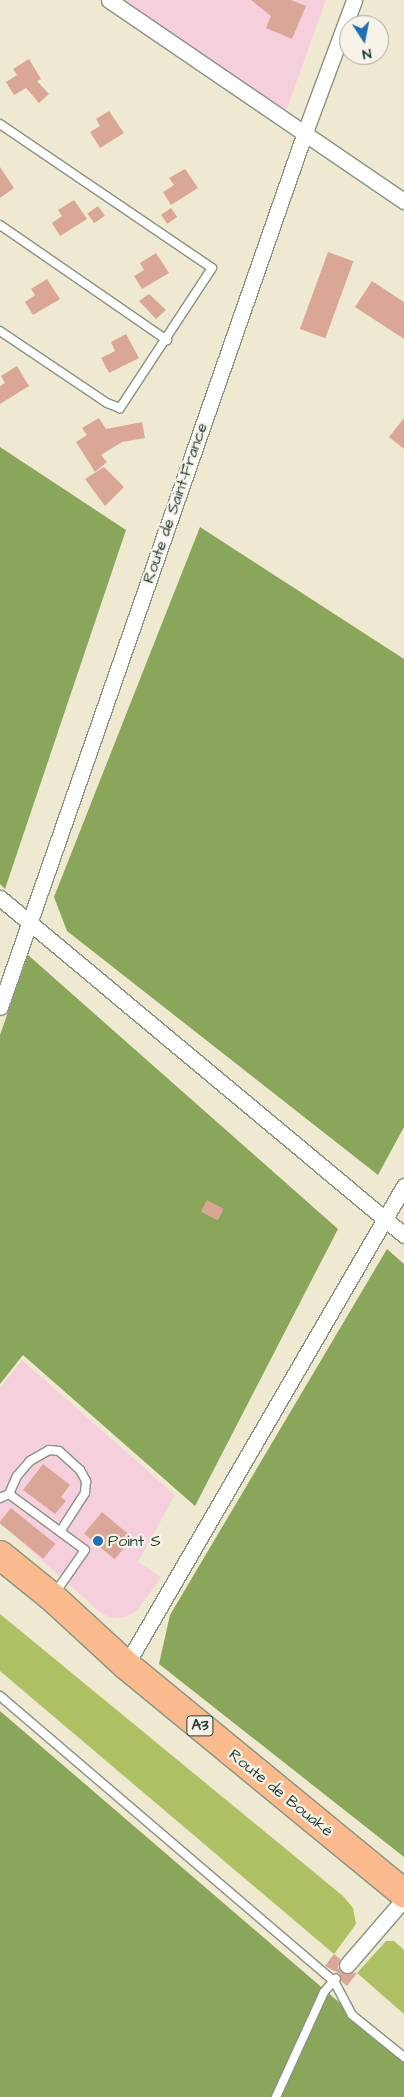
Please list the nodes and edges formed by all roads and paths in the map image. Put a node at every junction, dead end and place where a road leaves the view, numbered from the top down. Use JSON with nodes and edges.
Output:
{"nodes":[{"id":1,"x":109,"y":0,"type":"edge"},
{"id":2,"x":354,"y":0,"type":"edge"},
{"id":3,"x":0,"y":124,"type":"edge"},
{"id":4,"x":305,"y":132,"type":"junction"},
{"id":5,"x":404,"y":201,"type":"edge"},
{"id":6,"x":0,"y":225,"type":"edge"},
{"id":7,"x":0,"y":332,"type":"edge"},
{"id":8,"x":167,"y":340,"type":"junction"},
{"id":9,"x":0,"y":898,"type":"edge"},
{"id":10,"x":28,"y":921,"type":"junction"},
{"id":11,"x":0,"y":1007,"type":"edge"},
{"id":12,"x":404,"y":1186,"type":"edge"},
{"id":13,"x":385,"y":1219,"type":"junction"},
{"id":14,"x":404,"y":1235,"type":"edge"},
{"id":15,"x":9,"y":1494,"type":"junction"},
{"id":16,"x":0,"y":1498,"type":"edge"},
{"id":17,"x":60,"y":1532,"type":"junction"},
{"id":18,"x":0,"y":1555,"type":"edge"},
{"id":19,"x":52,"y":1597,"type":"junction"},
{"id":20,"x":126,"y":1665,"type":"junction"},
{"id":21,"x":0,"y":1696,"type":"edge"},
{"id":22,"x":404,"y":1893,"type":"edge"},
{"id":23,"x":404,"y":1900,"type":"edge"},
{"id":24,"x":347,"y":1965,"type":"dead end"},
{"id":25,"x":335,"y":1979,"type":"junction"},
{"id":26,"x":404,"y":2057,"type":"edge"},
{"id":27,"x":276,"y":2097,"type":"edge"}],
"edges":[{"from":1,"to":4,"type":"street"},
{"from":2,"to":4,"type":"street","name":"Route de Saint-France"},
{"from":3,"to":8,"type":"lane"},
{"from":4,"to":5,"type":"street"},
{"from":4,"to":10,"type":"street","name":"Route de Saint-France"},
{"from":6,"to":8,"type":"lane"},
{"from":7,"to":8,"type":"lane"},
{"from":9,"to":10,"type":"street"},
{"from":10,"to":11,"type":"street","name":"Route de Saint-France"},
{"from":10,"to":13,"type":"street"},
{"from":12,"to":13,"type":"street"},
{"from":13,"to":14,"type":"street"},
{"from":13,"to":20,"type":"street"},
{"from":15,"to":16,"type":"lane"},
{"from":15,"to":17,"type":"lane"},
{"from":15,"to":17,"type":"lane"},
{"from":17,"to":19,"type":"lane"},
{"from":18,"to":19,"type":"highway","name":"Route de Bouaké","number":"A3"},
{"from":19,"to":20,"type":"highway","name":"Route de Bouaké","number":"A3"},
{"from":20,"to":22,"type":"highway","name":"Route de Bouaké","number":"A3"},
{"from":21,"to":25,"type":"lane"},
{"from":23,"to":24,"type":"street"},
{"from":25,"to":26,"type":"lane"},
{"from":25,"to":27,"type":"lane"}]}
